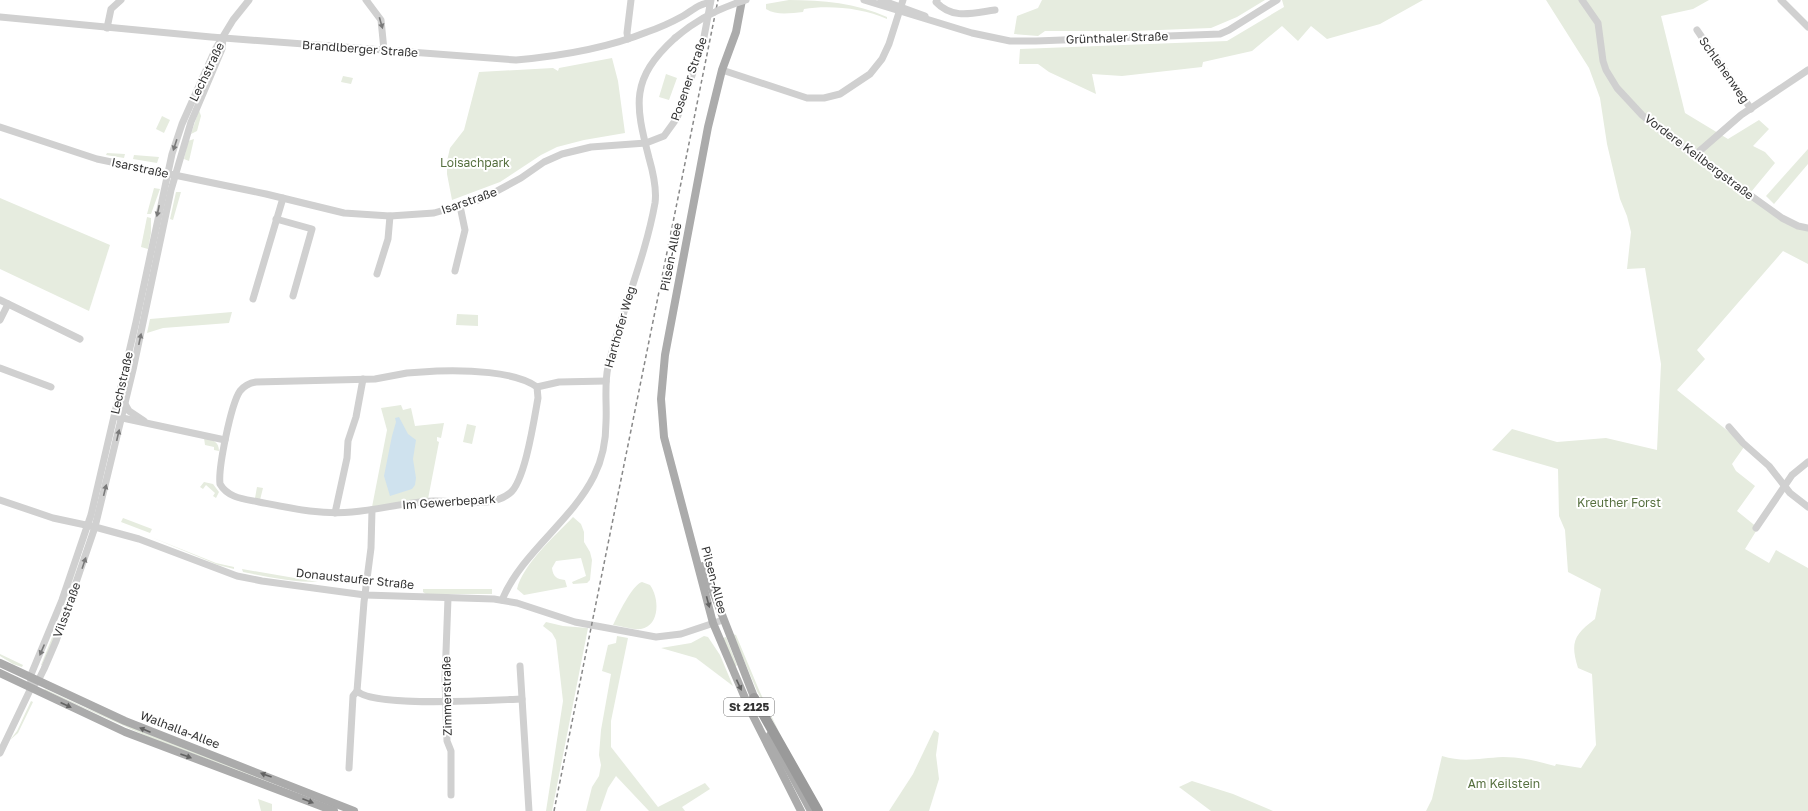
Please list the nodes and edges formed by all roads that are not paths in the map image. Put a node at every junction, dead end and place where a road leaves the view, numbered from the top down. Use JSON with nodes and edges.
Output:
{"nodes":[{"id":1,"x":121,"y":0,"type":"edge"},
{"id":2,"x":249,"y":0,"type":"edge"},
{"id":3,"x":366,"y":0,"type":"edge"},
{"id":4,"x":631,"y":0,"type":"edge"},
{"id":5,"x":742,"y":0,"type":"edge"},
{"id":6,"x":746,"y":0,"type":"edge"},
{"id":7,"x":864,"y":0,"type":"edge"},
{"id":8,"x":881,"y":0,"type":"edge"},
{"id":9,"x":937,"y":0,"type":"edge"},
{"id":10,"x":1277,"y":0,"type":"edge"},
{"id":11,"x":1582,"y":0,"type":"edge"},
{"id":12,"x":1781,"y":0,"type":"edge"},
{"id":13,"x":710,"y":2,"type":"edge"},
{"id":14,"x":901,"y":6,"type":"edge"},
{"id":15,"x":995,"y":10,"type":"dead end"},
{"id":16,"x":0,"y":17,"type":"edge"},
{"id":17,"x":1808,"y":27,"type":"edge"},
{"id":18,"x":107,"y":28,"type":"junction"},
{"id":19,"x":1697,"y":30,"type":"dead end"},
{"id":20,"x":223,"y":38,"type":"junction"},
{"id":21,"x":628,"y":39,"type":"junction"},
{"id":22,"x":384,"y":50,"type":"junction"},
{"id":23,"x":722,"y":70,"type":"junction"},
{"id":24,"x":1808,"y":70,"type":"edge"},
{"id":25,"x":1752,"y":109,"type":"junction"},
{"id":26,"x":0,"y":127,"type":"edge"},
{"id":27,"x":646,"y":143,"type":"junction"},
{"id":28,"x":1695,"y":156,"type":"junction"},
{"id":29,"x":166,"y":173,"type":"junction"},
{"id":30,"x":175,"y":176,"type":"junction"},
{"id":31,"x":282,"y":198,"type":"junction"},
{"id":32,"x":460,"y":206,"type":"junction"},
{"id":33,"x":390,"y":216,"type":"junction"},
{"id":34,"x":276,"y":219,"type":"junction"},
{"id":35,"x":1808,"y":228,"type":"edge"},
{"id":36,"x":455,"y":271,"type":"dead end"},
{"id":37,"x":377,"y":274,"type":"dead end"},
{"id":38,"x":293,"y":296,"type":"dead end"},
{"id":39,"x":253,"y":299,"type":"dead end"},
{"id":40,"x":0,"y":300,"type":"edge"},
{"id":41,"x":8,"y":304,"type":"junction"},
{"id":42,"x":0,"y":320,"type":"edge"},
{"id":43,"x":80,"y":339,"type":"dead end"},
{"id":44,"x":0,"y":368,"type":"edge"},
{"id":45,"x":363,"y":379,"type":"junction"},
{"id":46,"x":606,"y":382,"type":"junction"},
{"id":47,"x":51,"y":387,"type":"dead end"},
{"id":48,"x":537,"y":387,"type":"junction"},
{"id":49,"x":125,"y":404,"type":"junction"},
{"id":50,"x":118,"y":417,"type":"junction"},
{"id":51,"x":147,"y":423,"type":"junction"},
{"id":52,"x":1729,"y":427,"type":"dead end"},
{"id":53,"x":225,"y":440,"type":"junction"},
{"id":54,"x":1808,"y":462,"type":"edge"},
{"id":55,"x":1784,"y":485,"type":"junction"},
{"id":56,"x":0,"y":500,"type":"edge"},
{"id":57,"x":1808,"y":507,"type":"edge"},
{"id":58,"x":372,"y":510,"type":"junction"},
{"id":59,"x":335,"y":513,"type":"junction"},
{"id":60,"x":686,"y":520,"type":"junction"},
{"id":61,"x":87,"y":526,"type":"junction"},
{"id":62,"x":95,"y":527,"type":"junction"},
{"id":63,"x":1756,"y":528,"type":"dead end"},
{"id":64,"x":365,"y":595,"type":"junction"},
{"id":65,"x":448,"y":598,"type":"junction"},
{"id":66,"x":502,"y":600,"type":"junction"},
{"id":67,"x":723,"y":620,"type":"junction"},
{"id":68,"x":713,"y":623,"type":"junction"},
{"id":69,"x":0,"y":663,"type":"edge"},
{"id":70,"x":520,"y":666,"type":"dead end"},
{"id":71,"x":741,"y":667,"type":"junction"},
{"id":72,"x":733,"y":671,"type":"junction"},
{"id":73,"x":0,"y":673,"type":"edge"},
{"id":74,"x":34,"y":679,"type":"junction"},
{"id":75,"x":31,"y":688,"type":"junction"},
{"id":76,"x":357,"y":691,"type":"junction"},
{"id":77,"x":754,"y":698,"type":"junction"},
{"id":78,"x":522,"y":699,"type":"junction"},
{"id":79,"x":446,"y":702,"type":"junction"},
{"id":80,"x":0,"y":753,"type":"edge"},
{"id":81,"x":349,"y":768,"type":"dead end"},
{"id":82,"x":451,"y":794,"type":"dead end"},
{"id":83,"x":797,"y":809,"type":"edge"},
{"id":84,"x":334,"y":811,"type":"edge"},
{"id":85,"x":354,"y":811,"type":"edge"},
{"id":86,"x":529,"y":811,"type":"edge"},
{"id":87,"x":811,"y":811,"type":"edge"},
{"id":88,"x":818,"y":811,"type":"edge"}],
"edges":[{"from":1,"to":18,"type":"street"},
{"from":2,"to":20,"type":"street"},
{"from":3,"to":22,"type":"street","one_way":true},
{"from":4,"to":21,"type":"street"},
{"from":5,"to":23,"type":"main road","name":"Pilsen-Allee"},
{"from":6,"to":27,"type":"street","name":"Harthofer Weg","bridge":true},
{"from":7,"to":14,"type":"street","name":"Grünthaler Straße"},
{"from":8,"to":14,"type":"street","name":"Grünthaler Straße"},
{"from":9,"to":15,"type":"street"},
{"from":10,"to":14,"type":"street","name":"Grünthaler Straße"},
{"from":11,"to":28,"type":"street","name":"Vordere Keilbergstraße"},
{"from":12,"to":17,"type":"street"},
{"from":13,"to":21,"type":"street","name":"Brandlberger Straße"},
{"from":13,"to":27,"type":"street","name":"Posener Straße"},
{"from":14,"to":23,"type":"street"},
{"from":16,"to":18,"type":"street","name":"Brandlberger Straße"},
{"from":18,"to":20,"type":"street","name":"Brandlberger Straße"},
{"from":19,"to":25,"type":"street","name":"Schlehenweg"},
{"from":20,"to":22,"type":"street","name":"Brandlberger Straße"},
{"from":20,"to":29,"type":"street","name":"Lechstraße","one_way":true},
{"from":20,"to":30,"type":"street","name":"Lechstraße"},
{"from":21,"to":22,"type":"street","name":"Brandlberger Straße"},
{"from":23,"to":60,"type":"main road","name":"Pilsen-Allee"},
{"from":24,"to":25,"type":"street"},
{"from":25,"to":28,"type":"street"},
{"from":26,"to":29,"type":"street","name":"Isarstraße"},
{"from":27,"to":32,"type":"street","name":"Isarstraße"},
{"from":27,"to":46,"type":"street","name":"Harthofer Weg"},
{"from":28,"to":35,"type":"street","name":"Vordere Keilbergstraße"},
{"from":29,"to":30,"type":"street","name":"Isarstraße"},
{"from":29,"to":50,"type":"street","name":"Lechstraße","one_way":true},
{"from":30,"to":31,"type":"street","name":"Isarstraße"},
{"from":49,"to":30,"type":"street","name":"Lechstraße","one_way":true},
{"from":31,"to":33,"type":"street","name":"Isarstraße"},
{"from":31,"to":34,"type":"street"},
{"from":32,"to":33,"type":"street","name":"Isarstraße"},
{"from":32,"to":36,"type":"street"},
{"from":33,"to":37,"type":"street"},
{"from":34,"to":38,"type":"street"},
{"from":34,"to":39,"type":"street"},
{"from":40,"to":41,"type":"street"},
{"from":41,"to":42,"type":"street"},
{"from":41,"to":43,"type":"street"},
{"from":44,"to":47,"type":"street"},
{"from":45,"to":48,"type":"street","name":"Im Gewerbepark"},
{"from":45,"to":53,"type":"street","name":"Im Gewerbepark"},
{"from":45,"to":59,"type":"street"},
{"from":46,"to":48,"type":"street"},
{"from":46,"to":66,"type":"street","name":"Harthofer Weg"},
{"from":48,"to":58,"type":"street","name":"Im Gewerbepark"},
{"from":49,"to":50,"type":"street","name":"Lechstraße"},
{"from":49,"to":51,"type":"street"},
{"from":50,"to":51,"type":"street"},
{"from":50,"to":61,"type":"street","name":"Lechstraße"},
{"from":62,"to":50,"type":"street","name":"Lechstraße","one_way":true},
{"from":51,"to":53,"type":"street"},
{"from":52,"to":55,"type":"street"},
{"from":53,"to":59,"type":"street","name":"Im Gewerbepark"},
{"from":54,"to":55,"type":"street"},
{"from":55,"to":57,"type":"street"},
{"from":55,"to":63,"type":"street"},
{"from":56,"to":61,"type":"street","name":"Donaustaufer Straße"},
{"from":58,"to":59,"type":"street","name":"Im Gewerbepark"},
{"from":58,"to":64,"type":"street"},
{"from":60,"to":67,"type":"main road","name":"Pilsen-Allee"},
{"from":60,"to":68,"type":"main road","name":"Pilsen-Allee","one_way":true},
{"from":61,"to":62,"type":"street","name":"Donaustaufer Straße"},
{"from":61,"to":74,"type":"street","name":"Vilsstraße","one_way":true},
{"from":62,"to":64,"type":"street","name":"Donaustaufer Straße"},
{"from":74,"to":62,"type":"street","name":"Vilsstraße","one_way":true},
{"from":64,"to":65,"type":"street","name":"Donaustaufer Straße"},
{"from":64,"to":76,"type":"street"},
{"from":65,"to":66,"type":"street","name":"Donaustaufer Straße"},
{"from":65,"to":79,"type":"street","name":"Zimmerstraße"},
{"from":66,"to":68,"type":"street","name":"Donaustaufer Straße"},
{"from":67,"to":68,"type":"street","name":"Donaustaufer Straße"},
{"from":67,"to":71,"type":"main road"},
{"from":68,"to":72,"type":"main road","number":"St 2125"},
{"from":69,"to":74,"type":"main road","name":"Walhalla-Allee"},
{"from":70,"to":78,"type":"street"},
{"from":71,"to":72,"type":"main road"},
{"from":71,"to":77,"type":"main road"},
{"from":72,"to":83,"type":"main road","number":"St 2125","one_way":true},
{"from":73,"to":75,"type":"main road","name":"Walhalla-Allee"},
{"from":74,"to":75,"type":"street","name":"Vilsstraße"},
{"from":85,"to":74,"type":"main road","name":"Walhalla-Allee","one_way":true},
{"from":75,"to":80,"type":"street","name":"Vilsstraße"},
{"from":75,"to":84,"type":"main road","name":"Walhalla-Allee","one_way":true},
{"from":76,"to":79,"type":"street"},
{"from":76,"to":81,"type":"street"},
{"from":77,"to":87,"type":"main road","number":"St 2125"},
{"from":77,"to":88,"type":"highway"},
{"from":78,"to":79,"type":"street"},
{"from":78,"to":86,"type":"street"},
{"from":79,"to":82,"type":"street","name":"Zimmerstraße"}]}
